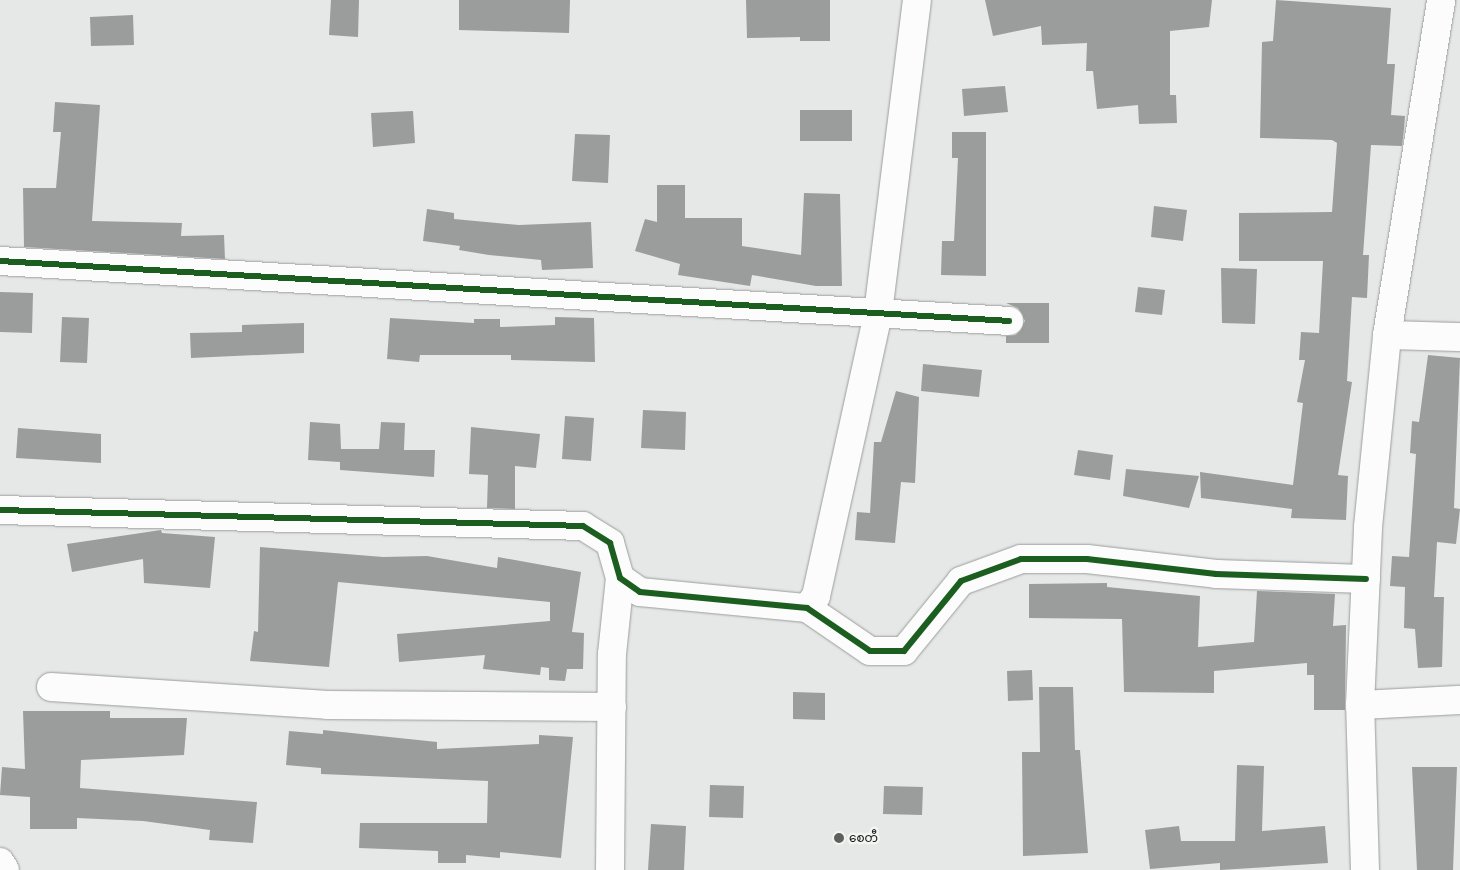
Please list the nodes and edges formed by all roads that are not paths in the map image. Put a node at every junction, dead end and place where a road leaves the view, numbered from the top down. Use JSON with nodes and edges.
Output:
{"nodes":[{"id":1,"x":917,"y":0,"type":"edge"},
{"id":2,"x":1441,"y":0,"type":"edge"},
{"id":3,"x":0,"y":261,"type":"edge"},
{"id":4,"x":878,"y":313,"type":"junction"},
{"id":5,"x":1009,"y":321,"type":"dead end"},
{"id":6,"x":1387,"y":335,"type":"junction"},
{"id":7,"x":1460,"y":336,"type":"edge"},
{"id":8,"x":0,"y":510,"type":"edge"},
{"id":9,"x":620,"y":578,"type":"junction"},
{"id":10,"x":1366,"y":579,"type":"junction"},
{"id":11,"x":807,"y":608,"type":"junction"},
{"id":12,"x":51,"y":687,"type":"dead end"},
{"id":13,"x":1460,"y":700,"type":"edge"},
{"id":14,"x":1360,"y":705,"type":"junction"},
{"id":15,"x":612,"y":707,"type":"junction"},
{"id":16,"x":0,"y":862,"type":"edge"},
{"id":17,"x":5,"y":870,"type":"edge"},
{"id":18,"x":610,"y":870,"type":"edge"},
{"id":19,"x":1365,"y":870,"type":"edge"}],
"edges":[{"from":1,"to":4,"type":"street"},
{"from":2,"to":6,"type":"street"},
{"from":3,"to":4,"type":"street"},
{"from":4,"to":5,"type":"street"},
{"from":4,"to":11,"type":"street"},
{"from":6,"to":7,"type":"street"},
{"from":6,"to":10,"type":"street"},
{"from":8,"to":9,"type":"street"},
{"from":9,"to":11,"type":"street"},
{"from":9,"to":15,"type":"street"},
{"from":10,"to":11,"type":"street"},
{"from":10,"to":14,"type":"street"},
{"from":12,"to":15,"type":"street"},
{"from":13,"to":14,"type":"street"},
{"from":14,"to":19,"type":"street"},
{"from":15,"to":18,"type":"street"},
{"from":16,"to":17,"type":"street"}]}
